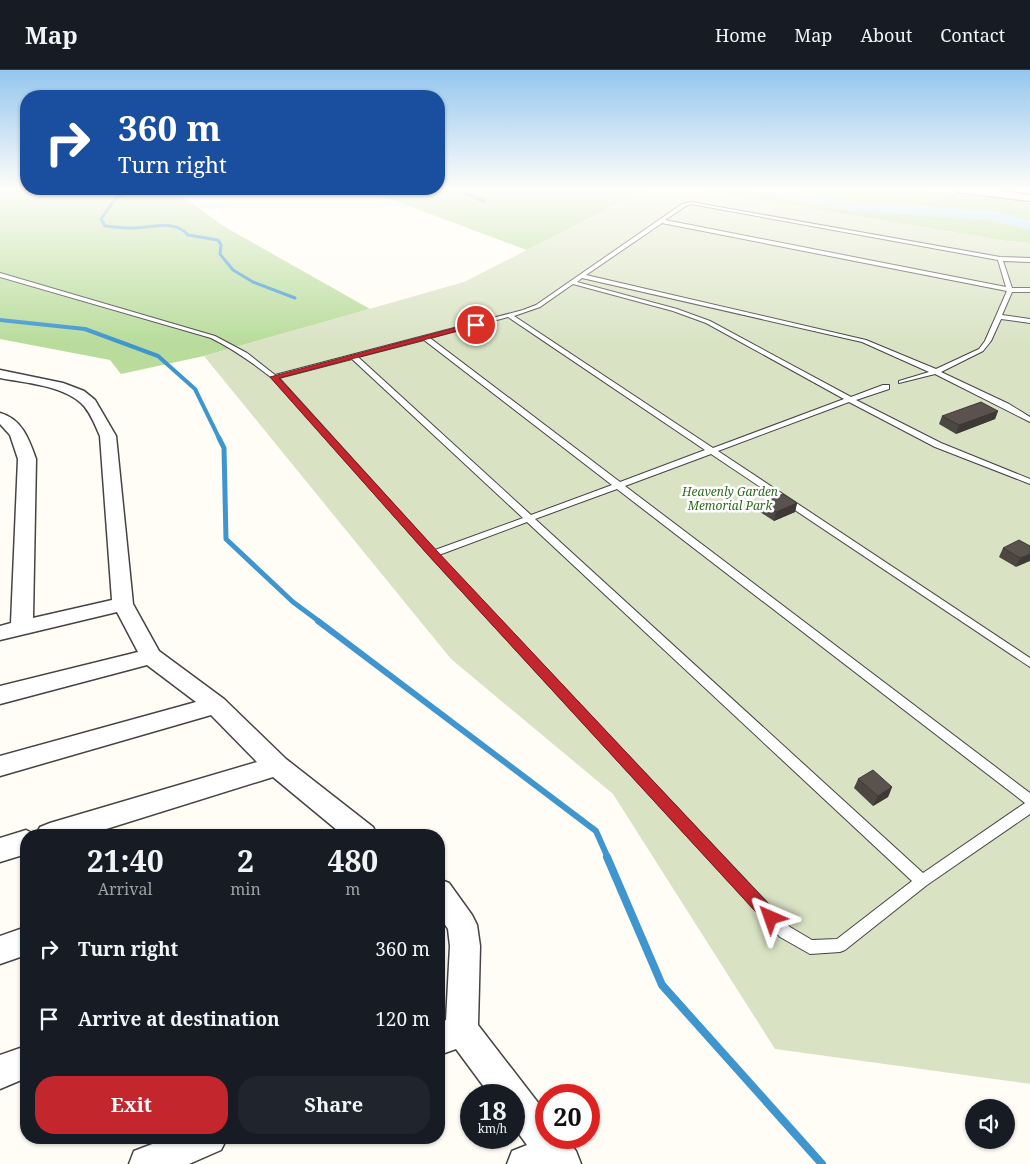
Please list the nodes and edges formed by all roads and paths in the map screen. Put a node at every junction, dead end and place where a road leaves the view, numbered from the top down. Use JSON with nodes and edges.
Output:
{"nodes":[{"id":1,"x":634,"y":240,"type":"edge"},
{"id":2,"x":758,"y":240,"type":"edge"},
{"id":3,"x":897,"y":240,"type":"edge"},
{"id":4,"x":1000,"y":259,"type":"junction"},
{"id":5,"x":1030,"y":260,"type":"edge"},
{"id":6,"x":0,"y":275,"type":"edge"},
{"id":7,"x":581,"y":276,"type":"junction"},
{"id":8,"x":571,"y":282,"type":"junction"},
{"id":9,"x":1010,"y":290,"type":"junction"},
{"id":10,"x":1030,"y":290,"type":"edge"},
{"id":11,"x":722,"y":310,"type":"junction"},
{"id":12,"x":510,"y":316,"type":"junction"},
{"id":13,"x":1000,"y":317,"type":"junction"},
{"id":14,"x":708,"y":322,"type":"junction"},
{"id":15,"x":1030,"y":322,"type":"edge"},
{"id":16,"x":426,"y":338,"type":"junction"},
{"id":17,"x":354,"y":357,"type":"junction"},
{"id":18,"x":936,"y":372,"type":"junction"},
{"id":19,"x":10,"y":376,"type":"edge"},
{"id":20,"x":274,"y":377,"type":"junction"},
{"id":21,"x":901,"y":382,"type":"dead end"},
{"id":22,"x":886,"y":388,"type":"dead end"},
{"id":23,"x":0,"y":390,"type":"edge"},
{"id":24,"x":848,"y":400,"type":"junction"},
{"id":25,"x":0,"y":418,"type":"edge"},
{"id":26,"x":1030,"y":420,"type":"edge"},
{"id":27,"x":713,"y":450,"type":"junction"},
{"id":28,"x":1030,"y":482,"type":"edge"},
{"id":29,"x":618,"y":486,"type":"junction"},
{"id":30,"x":530,"y":519,"type":"junction"},
{"id":31,"x":433,"y":554,"type":"junction"},
{"id":32,"x":123,"y":604,"type":"junction"},
{"id":33,"x":22,"y":628,"type":"junction"},
{"id":34,"x":0,"y":633,"type":"edge"},
{"id":35,"x":151,"y":656,"type":"junction"},
{"id":36,"x":1030,"y":663,"type":"edge"},
{"id":37,"x":0,"y":696,"type":"edge"},
{"id":38,"x":216,"y":705,"type":"junction"},
{"id":39,"x":0,"y":766,"type":"edge"},
{"id":40,"x":277,"y":766,"type":"junction"},
{"id":41,"x":1030,"y":800,"type":"edge"},
{"id":42,"x":1030,"y":807,"type":"edge"},
{"id":43,"x":70,"y":829,"type":"edge"},
{"id":44,"x":350,"y":829,"type":"edge"},
{"id":45,"x":20,"y":844,"type":"edge"},
{"id":46,"x":0,"y":850,"type":"edge"},
{"id":47,"x":922,"y":881,"type":"junction"},
{"id":48,"x":445,"y":905,"type":"edge"},
{"id":49,"x":20,"y":943,"type":"edge"},
{"id":50,"x":0,"y":950,"type":"edge"},
{"id":51,"x":450,"y":1035,"type":"edge"},
{"id":52,"x":20,"y":1064,"type":"edge"},
{"id":53,"x":0,"y":1072,"type":"edge"},
{"id":54,"x":500,"y":1084,"type":"edge"},
{"id":55,"x":525,"y":1119,"type":"edge"},
{"id":56,"x":195,"y":1144,"type":"edge"},
{"id":57,"x":547,"y":1160,"type":"edge"},
{"id":58,"x":147,"y":1164,"type":"edge"}],
"edges":[{"from":1,"to":7,"type":"lane"},
{"from":2,"to":9,"type":"lane"},
{"from":3,"to":4,"type":"lane"},
{"from":4,"to":5,"type":"lane"},
{"from":4,"to":9,"type":"lane"},
{"from":6,"to":20,"type":"lane"},
{"from":7,"to":8,"type":"lane"},
{"from":7,"to":11,"type":"lane"},
{"from":8,"to":12,"type":"lane"},
{"from":8,"to":14,"type":"lane"},
{"from":9,"to":10,"type":"lane"},
{"from":9,"to":13,"type":"lane"},
{"from":11,"to":14,"type":"lane"},
{"from":11,"to":18,"type":"lane"},
{"from":12,"to":16,"type":"lane"},
{"from":12,"to":27,"type":"lane"},
{"from":13,"to":15,"type":"lane"},
{"from":13,"to":18,"type":"lane"},
{"from":14,"to":24,"type":"lane"},
{"from":16,"to":17,"type":"lane"},
{"from":16,"to":29,"type":"lane"},
{"from":17,"to":20,"type":"lane"},
{"from":17,"to":30,"type":"lane"},
{"from":18,"to":21,"type":"lane"},
{"from":18,"to":26,"type":"lane"},
{"from":19,"to":23,"type":"street"},
{"from":19,"to":32,"type":"street"},
{"from":20,"to":31,"type":"lane"},
{"from":22,"to":24,"type":"lane"},
{"from":24,"to":27,"type":"lane"},
{"from":24,"to":28,"type":"lane"},
{"from":25,"to":33,"type":"street"},
{"from":27,"to":29,"type":"lane"},
{"from":27,"to":36,"type":"lane"},
{"from":29,"to":30,"type":"lane"},
{"from":29,"to":41,"type":"lane"},
{"from":30,"to":31,"type":"lane"},
{"from":30,"to":47,"type":"lane"},
{"from":31,"to":47,"type":"lane"},
{"from":32,"to":33,"type":"street"},
{"from":32,"to":35,"type":"street"},
{"from":33,"to":34,"type":"street"},
{"from":35,"to":37,"type":"street"},
{"from":35,"to":38,"type":"street"},
{"from":38,"to":39,"type":"street"},
{"from":38,"to":40,"type":"street"},
{"from":40,"to":43,"type":"street"},
{"from":40,"to":44,"type":"street"},
{"from":42,"to":47,"type":"lane"},
{"from":45,"to":46,"type":"street"},
{"from":48,"to":51,"type":"street"},
{"from":49,"to":50,"type":"street"},
{"from":51,"to":54,"type":"street"},
{"from":52,"to":53,"type":"street"},
{"from":55,"to":57,"type":"street"},
{"from":56,"to":58,"type":"street"}]}
